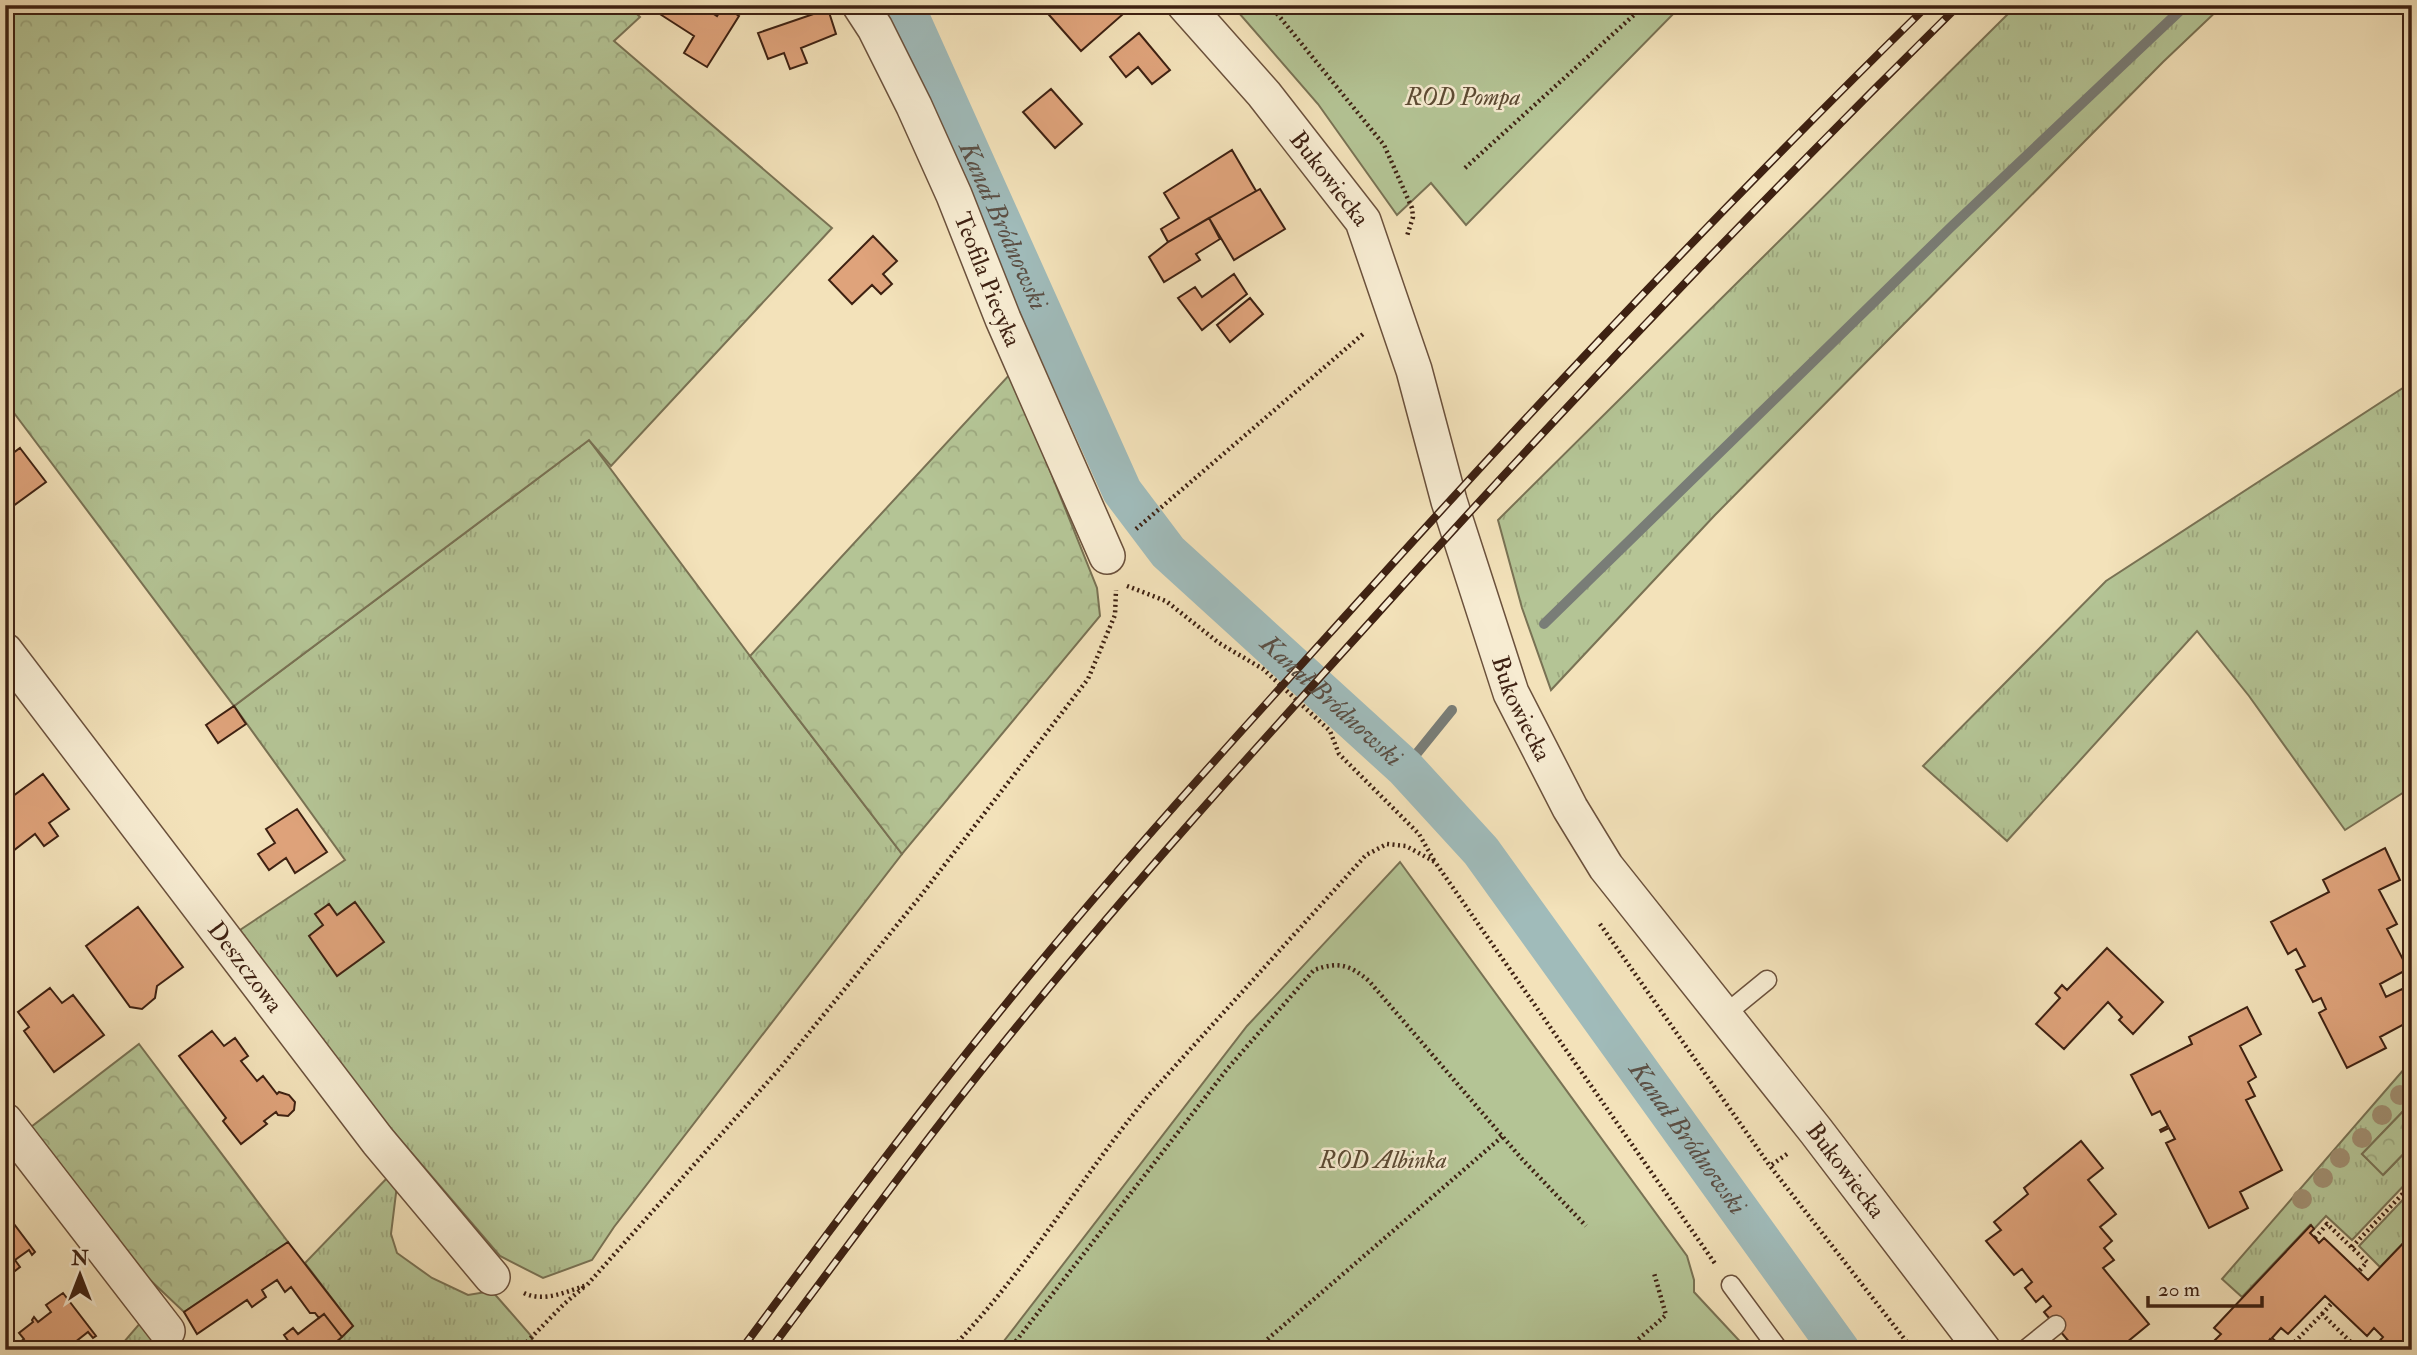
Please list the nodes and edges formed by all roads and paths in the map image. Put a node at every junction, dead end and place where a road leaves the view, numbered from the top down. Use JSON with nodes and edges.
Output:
{"nodes":[{"id":1,"x":860,"y":5,"type":"edge"},
{"id":2,"x":1185,"y":5,"type":"edge"},
{"id":3,"x":1270,"y":5,"type":"edge"},
{"id":4,"x":1645,"y":5,"type":"edge"},
{"id":5,"x":1465,"y":169,"type":"dead end"},
{"id":6,"x":1410,"y":202,"type":"dead end"},
{"id":7,"x":1393,"y":307,"type":"junction"},
{"id":8,"x":1168,"y":501,"type":"dead end"},
{"id":9,"x":1111,"y":570,"type":"junction"},
{"id":10,"x":5,"y":651,"type":"edge"},
{"id":11,"x":1435,"y":862,"type":"junction"},
{"id":12,"x":1767,"y":980,"type":"dead end"},
{"id":13,"x":1723,"y":1016,"type":"junction"},
{"id":14,"x":5,"y":1121,"type":"edge"},
{"id":15,"x":1816,"y":1131,"type":"junction"},
{"id":16,"x":1503,"y":1136,"type":"junction"},
{"id":17,"x":2412,"y":1184,"type":"edge"},
{"id":18,"x":1586,"y":1226,"type":"dead end"},
{"id":19,"x":2315,"y":1238,"type":"dead end"},
{"id":20,"x":2352,"y":1247,"type":"junction"},
{"id":21,"x":2360,"y":1271,"type":"dead end"},
{"id":22,"x":1654,"y":1273,"type":"dead end"},
{"id":23,"x":492,"y":1277,"type":"joint"},
{"id":24,"x":587,"y":1285,"type":"junction"},
{"id":25,"x":1731,"y":1285,"type":"joint"},
{"id":26,"x":2332,"y":1303,"type":"dead end"},
{"id":27,"x":2322,"y":1314,"type":"junction"},
{"id":28,"x":2056,"y":1325,"type":"dead end"},
{"id":29,"x":167,"y":1331,"type":"dead end"},
{"id":30,"x":2294,"y":1343,"type":"junction"},
{"id":31,"x":519,"y":1350,"type":"edge"},
{"id":32,"x":950,"y":1350,"type":"edge"},
{"id":33,"x":1009,"y":1350,"type":"edge"},
{"id":34,"x":1255,"y":1350,"type":"edge"},
{"id":35,"x":1626,"y":1350,"type":"edge"},
{"id":36,"x":1779,"y":1350,"type":"edge"},
{"id":37,"x":1913,"y":1350,"type":"edge"},
{"id":38,"x":1983,"y":1350,"type":"edge"},
{"id":39,"x":2025,"y":1350,"type":"edge"},
{"id":40,"x":2287,"y":1350,"type":"edge"},
{"id":41,"x":2301,"y":1350,"type":"edge"},
{"id":42,"x":2359,"y":1350,"type":"edge"}],
"edges":[{"from":1,"to":9,"type":"street","name":"Teofila Piecyka"},
{"from":2,"to":7,"type":"street","name":"Bukowiecka"},
{"from":3,"to":6,"type":"path"},
{"from":4,"to":5,"type":"path"},
{"from":7,"to":8,"type":"path"},
{"from":7,"to":13,"type":"street","name":"Bukowiecka"},
{"from":9,"to":11,"type":"path"},
{"from":9,"to":24,"type":"path"},
{"from":10,"to":23,"type":"street","name":"Deszczowa"},
{"from":11,"to":25,"type":"path"},
{"from":11,"to":32,"type":"path"},
{"from":12,"to":13,"type":"lane"},
{"from":13,"to":15,"type":"street","name":"Bukowiecka"},
{"from":14,"to":29,"type":"street"},
{"from":15,"to":37,"type":"path"},
{"from":15,"to":38,"type":"street","name":"Bukowiecka"},
{"from":16,"to":18,"type":"path"},
{"from":16,"to":33,"type":"path"},
{"from":16,"to":34,"type":"path"},
{"from":17,"to":20,"type":"path"},
{"from":19,"to":20,"type":"path"},
{"from":20,"to":21,"type":"path"},
{"from":22,"to":35,"type":"path"},
{"from":23,"to":24,"type":"path"},
{"from":24,"to":31,"type":"path"},
{"from":25,"to":36,"type":"lane"},
{"from":26,"to":27,"type":"path"},
{"from":27,"to":30,"type":"path"},
{"from":27,"to":42,"type":"path"},
{"from":28,"to":39,"type":"lane"},
{"from":30,"to":40,"type":"path"},
{"from":30,"to":41,"type":"path"}]}
